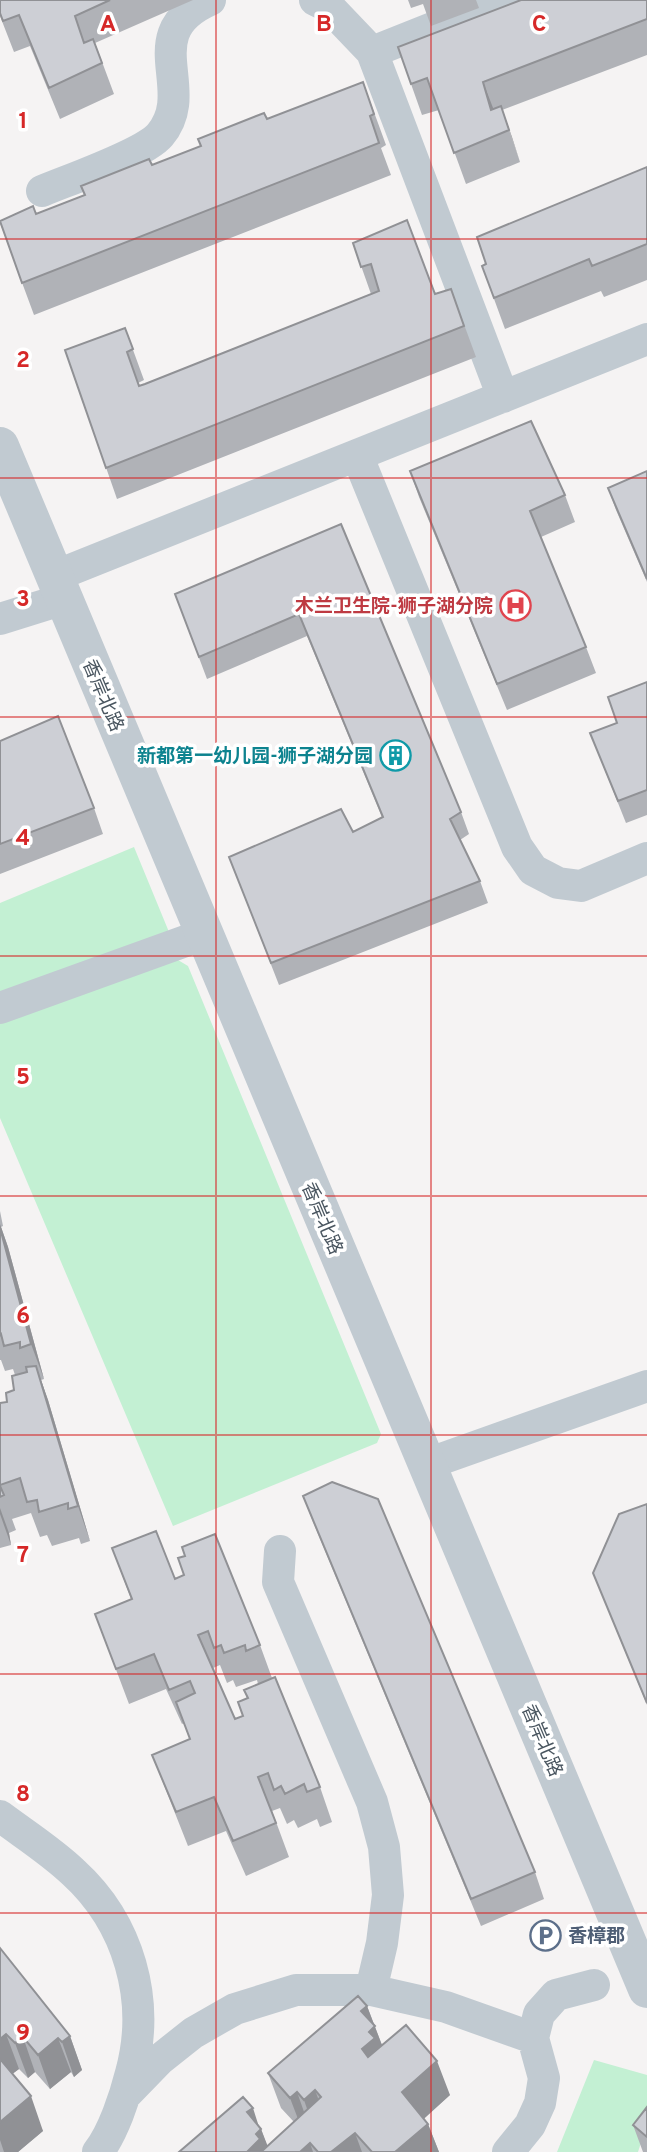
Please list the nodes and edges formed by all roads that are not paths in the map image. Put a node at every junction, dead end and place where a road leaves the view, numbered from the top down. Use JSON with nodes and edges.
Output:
{"nodes":[{"id":1,"x":210,"y":0,"type":"edge"},
{"id":2,"x":315,"y":0,"type":"edge"},
{"id":3,"x":503,"y":0,"type":"edge"},
{"id":4,"x":372,"y":52,"type":"junction"},
{"id":5,"x":43,"y":191,"type":"dead end"},
{"id":6,"x":647,"y":339,"type":"edge"},
{"id":7,"x":503,"y":397,"type":"junction"},
{"id":8,"x":0,"y":446,"type":"edge"},
{"id":9,"x":357,"y":455,"type":"junction"},
{"id":10,"x":60,"y":588,"type":"junction"},
{"id":11,"x":0,"y":619,"type":"edge"},
{"id":12,"x":647,"y":858,"type":"edge"},
{"id":13,"x":205,"y":934,"type":"junction"},
{"id":14,"x":0,"y":1008,"type":"edge"},
{"id":15,"x":647,"y":1386,"type":"edge"},
{"id":16,"x":427,"y":1464,"type":"junction"},
{"id":17,"x":280,"y":1551,"type":"dead end"},
{"id":18,"x":0,"y":1816,"type":"edge"},
{"id":19,"x":594,"y":1985,"type":"dead end"},
{"id":20,"x":647,"y":1989,"type":"edge"},
{"id":21,"x":371,"y":1990,"type":"junction"},
{"id":22,"x":533,"y":2038,"type":"junction"},
{"id":23,"x":126,"y":2094,"type":"junction"},
{"id":24,"x":97,"y":2152,"type":"edge"},
{"id":25,"x":508,"y":2152,"type":"edge"}],
"edges":[{"from":1,"to":5,"type":"street"},
{"from":2,"to":4,"type":"street"},
{"from":3,"to":4,"type":"street"},
{"from":4,"to":7,"type":"street"},
{"from":6,"to":7,"type":"street"},
{"from":7,"to":9,"type":"street"},
{"from":8,"to":10,"type":"street","name":"香岸北路"},
{"from":9,"to":10,"type":"street"},
{"from":9,"to":12,"type":"street"},
{"from":10,"to":11,"type":"street"},
{"from":10,"to":13,"type":"street","name":"香岸北路"},
{"from":13,"to":14,"type":"street"},
{"from":13,"to":16,"type":"street","name":"香岸北路"},
{"from":15,"to":16,"type":"street"},
{"from":16,"to":20,"type":"street","name":"香岸北路"},
{"from":17,"to":21,"type":"street"},
{"from":18,"to":23,"type":"street"},
{"from":19,"to":22,"type":"street"},
{"from":21,"to":22,"type":"street"},
{"from":21,"to":23,"type":"street"},
{"from":22,"to":25,"type":"street"},
{"from":23,"to":24,"type":"street"}]}
